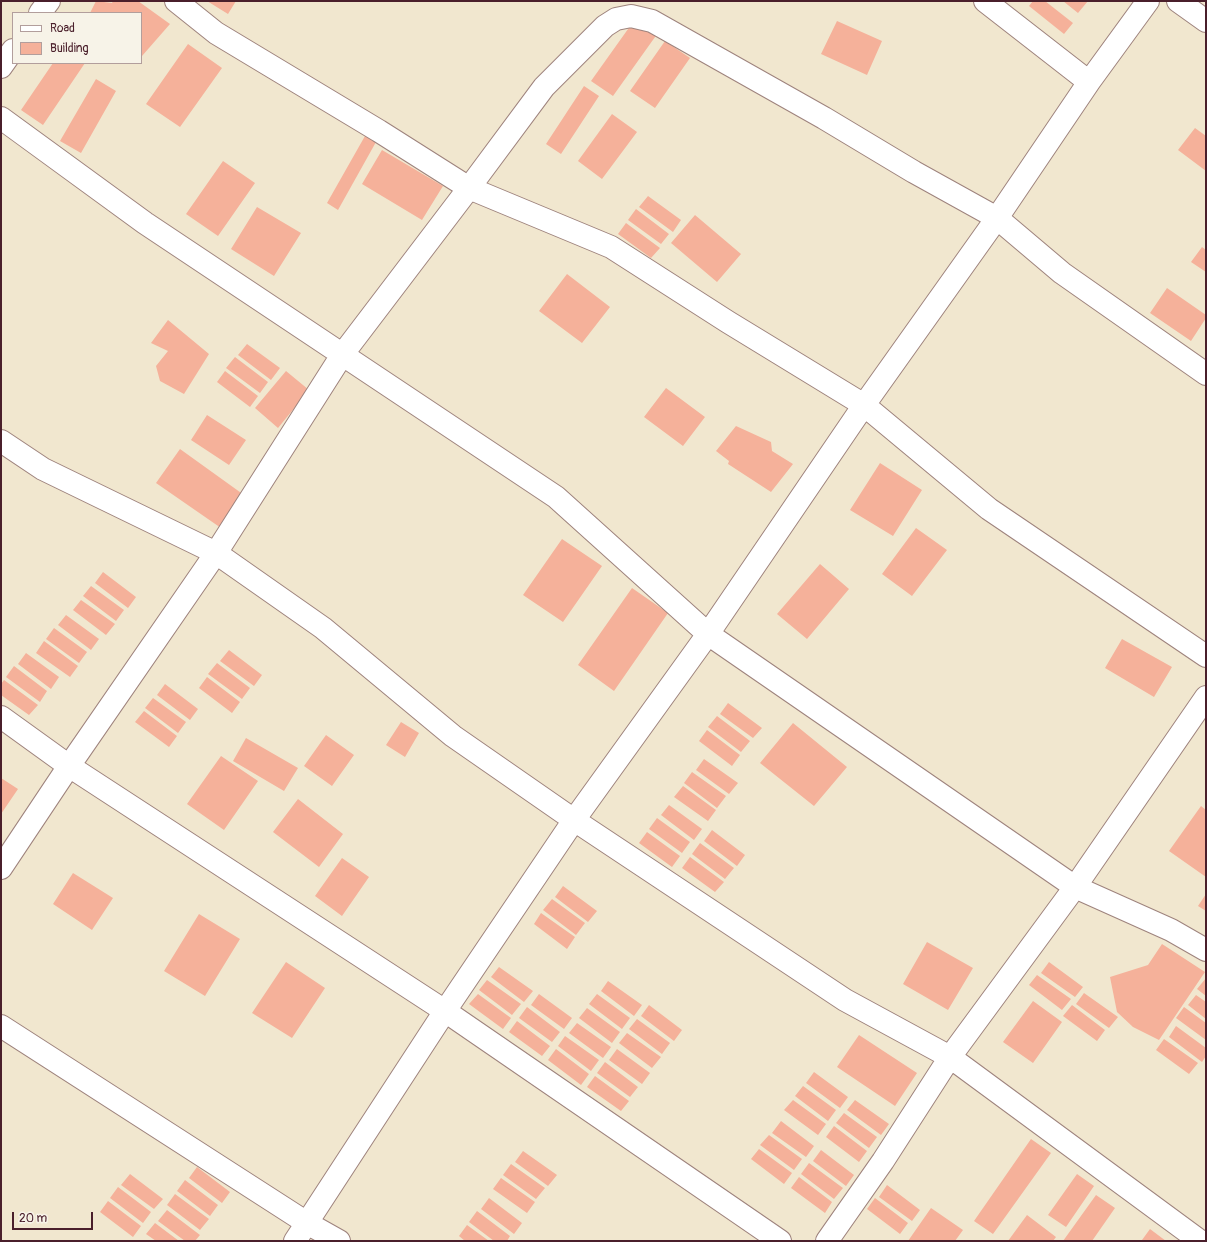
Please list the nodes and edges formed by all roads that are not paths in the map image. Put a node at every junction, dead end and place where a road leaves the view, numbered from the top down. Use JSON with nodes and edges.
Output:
{"nodes":[{"id":1,"x":49,"y":1,"type":"edge"},
{"id":2,"x":176,"y":1,"type":"edge"},
{"id":3,"x":985,"y":1,"type":"edge"},
{"id":4,"x":1148,"y":1,"type":"edge"},
{"id":5,"x":1178,"y":1,"type":"edge"},
{"id":6,"x":41,"y":12,"type":"edge"},
{"id":7,"x":1206,"y":21,"type":"edge"},
{"id":8,"x":12,"y":51,"type":"edge"},
{"id":9,"x":1,"y":67,"type":"edge"},
{"id":10,"x":1089,"y":82,"type":"junction"},
{"id":11,"x":1,"y":118,"type":"edge"},
{"id":12,"x":469,"y":188,"type":"junction"},
{"id":13,"x":997,"y":218,"type":"junction"},
{"id":14,"x":342,"y":355,"type":"junction"},
{"id":15,"x":1206,"y":374,"type":"edge"},
{"id":16,"x":864,"y":405,"type":"junction"},
{"id":17,"x":1,"y":441,"type":"edge"},
{"id":18,"x":216,"y":552,"type":"junction"},
{"id":19,"x":708,"y":634,"type":"junction"},
{"id":20,"x":1206,"y":656,"type":"edge"},
{"id":21,"x":1206,"y":697,"type":"edge"},
{"id":22,"x":1,"y":717,"type":"edge"},
{"id":23,"x":69,"y":766,"type":"junction"},
{"id":24,"x":574,"y":820,"type":"junction"},
{"id":25,"x":1,"y":868,"type":"edge"},
{"id":26,"x":1075,"y":888,"type":"junction"},
{"id":27,"x":1206,"y":950,"type":"edge"},
{"id":28,"x":445,"y":1011,"type":"junction"},
{"id":29,"x":1,"y":1026,"type":"edge"},
{"id":30,"x":950,"y":1057,"type":"junction"},
{"id":31,"x":307,"y":1223,"type":"junction"},
{"id":32,"x":295,"y":1241,"type":"edge"},
{"id":33,"x":339,"y":1241,"type":"edge"},
{"id":34,"x":780,"y":1241,"type":"edge"},
{"id":35,"x":827,"y":1241,"type":"edge"},
{"id":36,"x":1200,"y":1241,"type":"edge"}],
"edges":[{"from":1,"to":6,"type":"street"},
{"from":2,"to":12,"type":"street"},
{"from":3,"to":10,"type":"street"},
{"from":4,"to":10,"type":"street"},
{"from":5,"to":7,"type":"street"},
{"from":8,"to":9,"type":"street"},
{"from":10,"to":13,"type":"street"},
{"from":11,"to":14,"type":"street"},
{"from":12,"to":13,"type":"street"},
{"from":12,"to":14,"type":"street"},
{"from":12,"to":16,"type":"street"},
{"from":13,"to":15,"type":"street"},
{"from":13,"to":16,"type":"street"},
{"from":14,"to":18,"type":"street"},
{"from":14,"to":19,"type":"street"},
{"from":16,"to":19,"type":"street"},
{"from":16,"to":20,"type":"street"},
{"from":17,"to":18,"type":"street"},
{"from":18,"to":23,"type":"street"},
{"from":18,"to":24,"type":"street"},
{"from":19,"to":24,"type":"street"},
{"from":19,"to":26,"type":"street"},
{"from":21,"to":26,"type":"street"},
{"from":22,"to":23,"type":"street"},
{"from":23,"to":25,"type":"street"},
{"from":23,"to":28,"type":"street"},
{"from":24,"to":28,"type":"street"},
{"from":24,"to":30,"type":"street"},
{"from":26,"to":27,"type":"street"},
{"from":26,"to":30,"type":"street"},
{"from":28,"to":31,"type":"street"},
{"from":28,"to":34,"type":"street"},
{"from":29,"to":31,"type":"street"},
{"from":30,"to":35,"type":"street"},
{"from":30,"to":36,"type":"street"},
{"from":31,"to":32,"type":"street"},
{"from":31,"to":33,"type":"street"}]}
